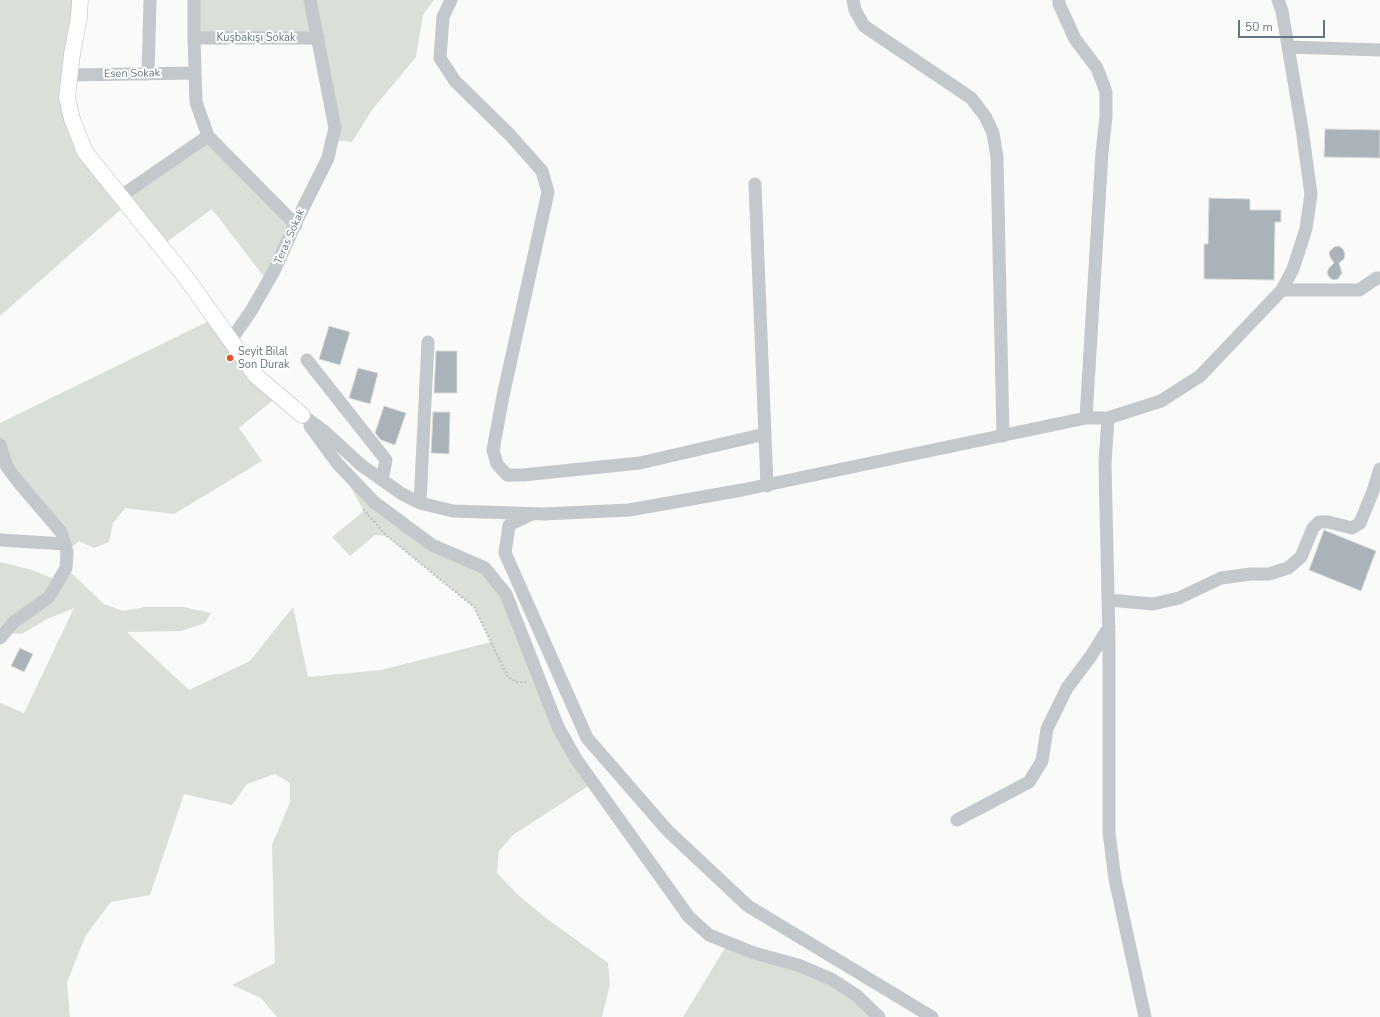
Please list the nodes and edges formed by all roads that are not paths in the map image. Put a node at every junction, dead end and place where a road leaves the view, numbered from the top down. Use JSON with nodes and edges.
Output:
{"nodes":[{"id":1,"x":80,"y":0,"type":"edge"},
{"id":2,"x":150,"y":0,"type":"edge"},
{"id":3,"x":194,"y":0,"type":"edge"},
{"id":4,"x":310,"y":0,"type":"edge"},
{"id":5,"x":451,"y":0,"type":"edge"},
{"id":6,"x":853,"y":0,"type":"edge"},
{"id":7,"x":1059,"y":0,"type":"edge"},
{"id":8,"x":1278,"y":0,"type":"edge"},
{"id":9,"x":194,"y":38,"type":"junction"},
{"id":10,"x":318,"y":38,"type":"junction"},
{"id":11,"x":1288,"y":47,"type":"junction"},
{"id":12,"x":1380,"y":50,"type":"edge"},
{"id":13,"x":195,"y":73,"type":"junction"},
{"id":14,"x":148,"y":74,"type":"junction"},
{"id":15,"x":70,"y":75,"type":"junction"},
{"id":16,"x":208,"y":136,"type":"junction"},
{"id":17,"x":755,"y":184,"type":"dead end"},
{"id":18,"x":121,"y":196,"type":"junction"},
{"id":19,"x":296,"y":225,"type":"junction"},
{"id":20,"x":1380,"y":278,"type":"edge"},
{"id":21,"x":1282,"y":290,"type":"junction"},
{"id":22,"x":230,"y":340,"type":"junction"},
{"id":23,"x":428,"y":342,"type":"dead end"},
{"id":24,"x":307,"y":360,"type":"dead end"},
{"id":25,"x":302,"y":415,"type":"junction"},
{"id":26,"x":1086,"y":418,"type":"junction"},
{"id":27,"x":1108,"y":418,"type":"junction"},
{"id":28,"x":765,"y":434,"type":"junction"},
{"id":29,"x":1003,"y":436,"type":"junction"},
{"id":30,"x":0,"y":445,"type":"edge"},
{"id":31,"x":1380,"y":469,"type":"edge"},
{"id":32,"x":382,"y":480,"type":"junction"},
{"id":33,"x":767,"y":486,"type":"junction"},
{"id":34,"x":420,"y":503,"type":"junction"},
{"id":35,"x":532,"y":514,"type":"junction"},
{"id":36,"x":0,"y":540,"type":"edge"},
{"id":37,"x":65,"y":544,"type":"junction"},
{"id":38,"x":1109,"y":600,"type":"junction"},
{"id":39,"x":1109,"y":627,"type":"junction"},
{"id":40,"x":0,"y":638,"type":"edge"},
{"id":41,"x":957,"y":820,"type":"dead end"},
{"id":42,"x":879,"y":1017,"type":"edge"},
{"id":43,"x":932,"y":1017,"type":"edge"},
{"id":44,"x":1145,"y":1017,"type":"edge"}],
"edges":[{"from":1,"to":15,"type":"main road"},
{"from":2,"to":14,"type":"street"},
{"from":3,"to":9,"type":"street"},
{"from":4,"to":10,"type":"street"},
{"from":5,"to":28,"type":"street"},
{"from":6,"to":29,"type":"street"},
{"from":7,"to":26,"type":"street"},
{"from":8,"to":11,"type":"street"},
{"from":9,"to":10,"type":"street","name":"Kuşbakışı Sokak"},
{"from":9,"to":13,"type":"street"},
{"from":10,"to":19,"type":"street","name":"Teras Sokak"},
{"from":11,"to":12,"type":"street"},
{"from":11,"to":21,"type":"street"},
{"from":13,"to":14,"type":"street","name":"Esen Sokak"},
{"from":13,"to":16,"type":"street"},
{"from":14,"to":15,"type":"street","name":"Esen Sokak"},
{"from":15,"to":18,"type":"main road"},
{"from":16,"to":18,"type":"street"},
{"from":16,"to":19,"type":"street"},
{"from":17,"to":28,"type":"street"},
{"from":18,"to":22,"type":"main road"},
{"from":19,"to":22,"type":"street","name":"Teras Sokak"},
{"from":20,"to":21,"type":"street"},
{"from":21,"to":27,"type":"street"},
{"from":22,"to":25,"type":"main road"},
{"from":23,"to":34,"type":"street"},
{"from":24,"to":32,"type":"street"},
{"from":25,"to":32,"type":"street"},
{"from":25,"to":42,"type":"street"},
{"from":26,"to":27,"type":"street"},
{"from":26,"to":29,"type":"street"},
{"from":27,"to":38,"type":"street"},
{"from":28,"to":33,"type":"street"},
{"from":29,"to":33,"type":"street"},
{"from":30,"to":37,"type":"street"},
{"from":31,"to":38,"type":"street"},
{"from":32,"to":34,"type":"street"},
{"from":33,"to":35,"type":"street"},
{"from":34,"to":35,"type":"street"},
{"from":35,"to":43,"type":"street"},
{"from":36,"to":37,"type":"street"},
{"from":37,"to":40,"type":"street"},
{"from":38,"to":39,"type":"street"},
{"from":39,"to":41,"type":"street"},
{"from":39,"to":44,"type":"street"}]}
